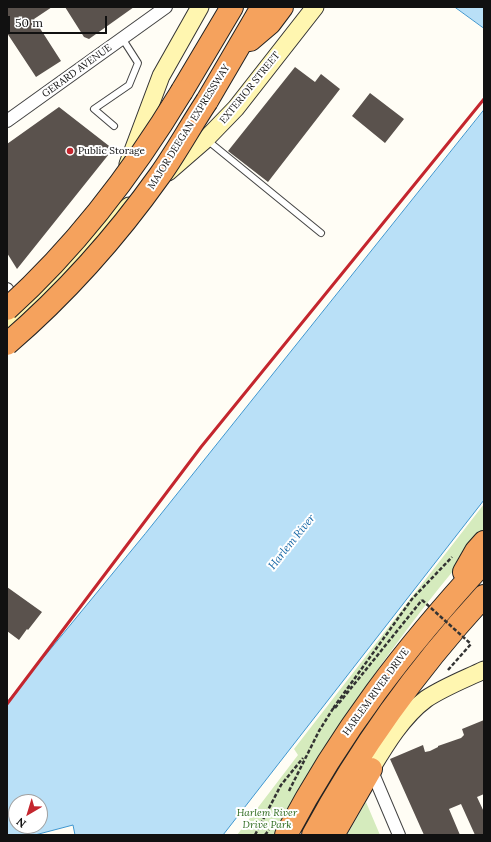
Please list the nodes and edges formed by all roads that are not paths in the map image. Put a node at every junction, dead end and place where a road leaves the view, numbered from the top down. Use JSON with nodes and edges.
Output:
{"nodes":[{"id":1,"x":166,"y":7,"type":"edge"},
{"id":2,"x":200,"y":7,"type":"edge"},
{"id":3,"x":232,"y":7,"type":"edge"},
{"id":4,"x":262,"y":7,"type":"edge"},
{"id":5,"x":282,"y":7,"type":"edge"},
{"id":6,"x":315,"y":7,"type":"edge"},
{"id":7,"x":122,"y":38,"type":"junction"},
{"id":8,"x":236,"y":52,"type":"junction"},
{"id":9,"x":7,"y":121,"type":"edge"},
{"id":10,"x":114,"y":126,"type":"dead end"},
{"id":11,"x":206,"y":139,"type":"junction"},
{"id":12,"x":123,"y":178,"type":"junction"},
{"id":13,"x":144,"y":192,"type":"junction"},
{"id":14,"x":105,"y":226,"type":"junction"},
{"id":15,"x":321,"y":233,"type":"dead end"},
{"id":16,"x":7,"y":289,"type":"edge"},
{"id":17,"x":14,"y":311,"type":"edge"},
{"id":18,"x":7,"y":327,"type":"edge"},
{"id":19,"x":7,"y":344,"type":"edge"},
{"id":20,"x":484,"y":542,"type":"edge"},
{"id":21,"x":484,"y":562,"type":"edge"},
{"id":22,"x":484,"y":596,"type":"edge"},
{"id":23,"x":445,"y":604,"type":"junction"},
{"id":24,"x":484,"y":670,"type":"edge"},
{"id":25,"x":371,"y":769,"type":"junction"},
{"id":26,"x":279,"y":830,"type":"edge"},
{"id":27,"x":313,"y":835,"type":"edge"},
{"id":28,"x":333,"y":835,"type":"edge"},
{"id":29,"x":399,"y":835,"type":"edge"}],
"edges":[{"from":1,"to":7,"type":"street","name":"GERARD AVENUE"},
{"from":2,"to":12,"type":"main road","name":"EXTERIOR STREET"},
{"from":3,"to":17,"type":"highway","bridge":true},
{"from":4,"to":8,"type":"highway","name":"MAJOR DEEGAN EXPRESSWAY"},
{"from":5,"to":8,"type":"highway"},
{"from":6,"to":11,"type":"main road","name":"EXTERIOR STREET"},
{"from":7,"to":9,"type":"street","name":"GERARD AVENUE"},
{"from":7,"to":10,"type":"lane"},
{"from":8,"to":19,"type":"highway","name":"MAJOR DEEGAN EXPRESSWAY","bridge":true},
{"from":11,"to":13,"type":"main road","name":"EXTERIOR STREET"},
{"from":11,"to":15,"type":"lane"},
{"from":12,"to":13,"type":"main road"},
{"from":12,"to":14,"type":"main road","name":"EXTERIOR STREET"},
{"from":13,"to":14,"type":"main road","name":"EXTERIOR STREET"},
{"from":14,"to":17,"type":"main road","name":"EXTERIOR STREET"},
{"from":16,"to":17,"type":"street"},
{"from":17,"to":18,"type":"main road","name":"EXTERIOR STREET"},
{"from":20,"to":23,"type":"highway"},
{"from":21,"to":23,"type":"highway","name":"HARLEM RIVER DRIVE"},
{"from":22,"to":27,"type":"highway"},
{"from":23,"to":26,"type":"highway","name":"HARLEM RIVER DRIVE"},
{"from":24,"to":25,"type":"main road"},
{"from":25,"to":28,"type":"highway"},
{"from":25,"to":29,"type":"street"}]}
